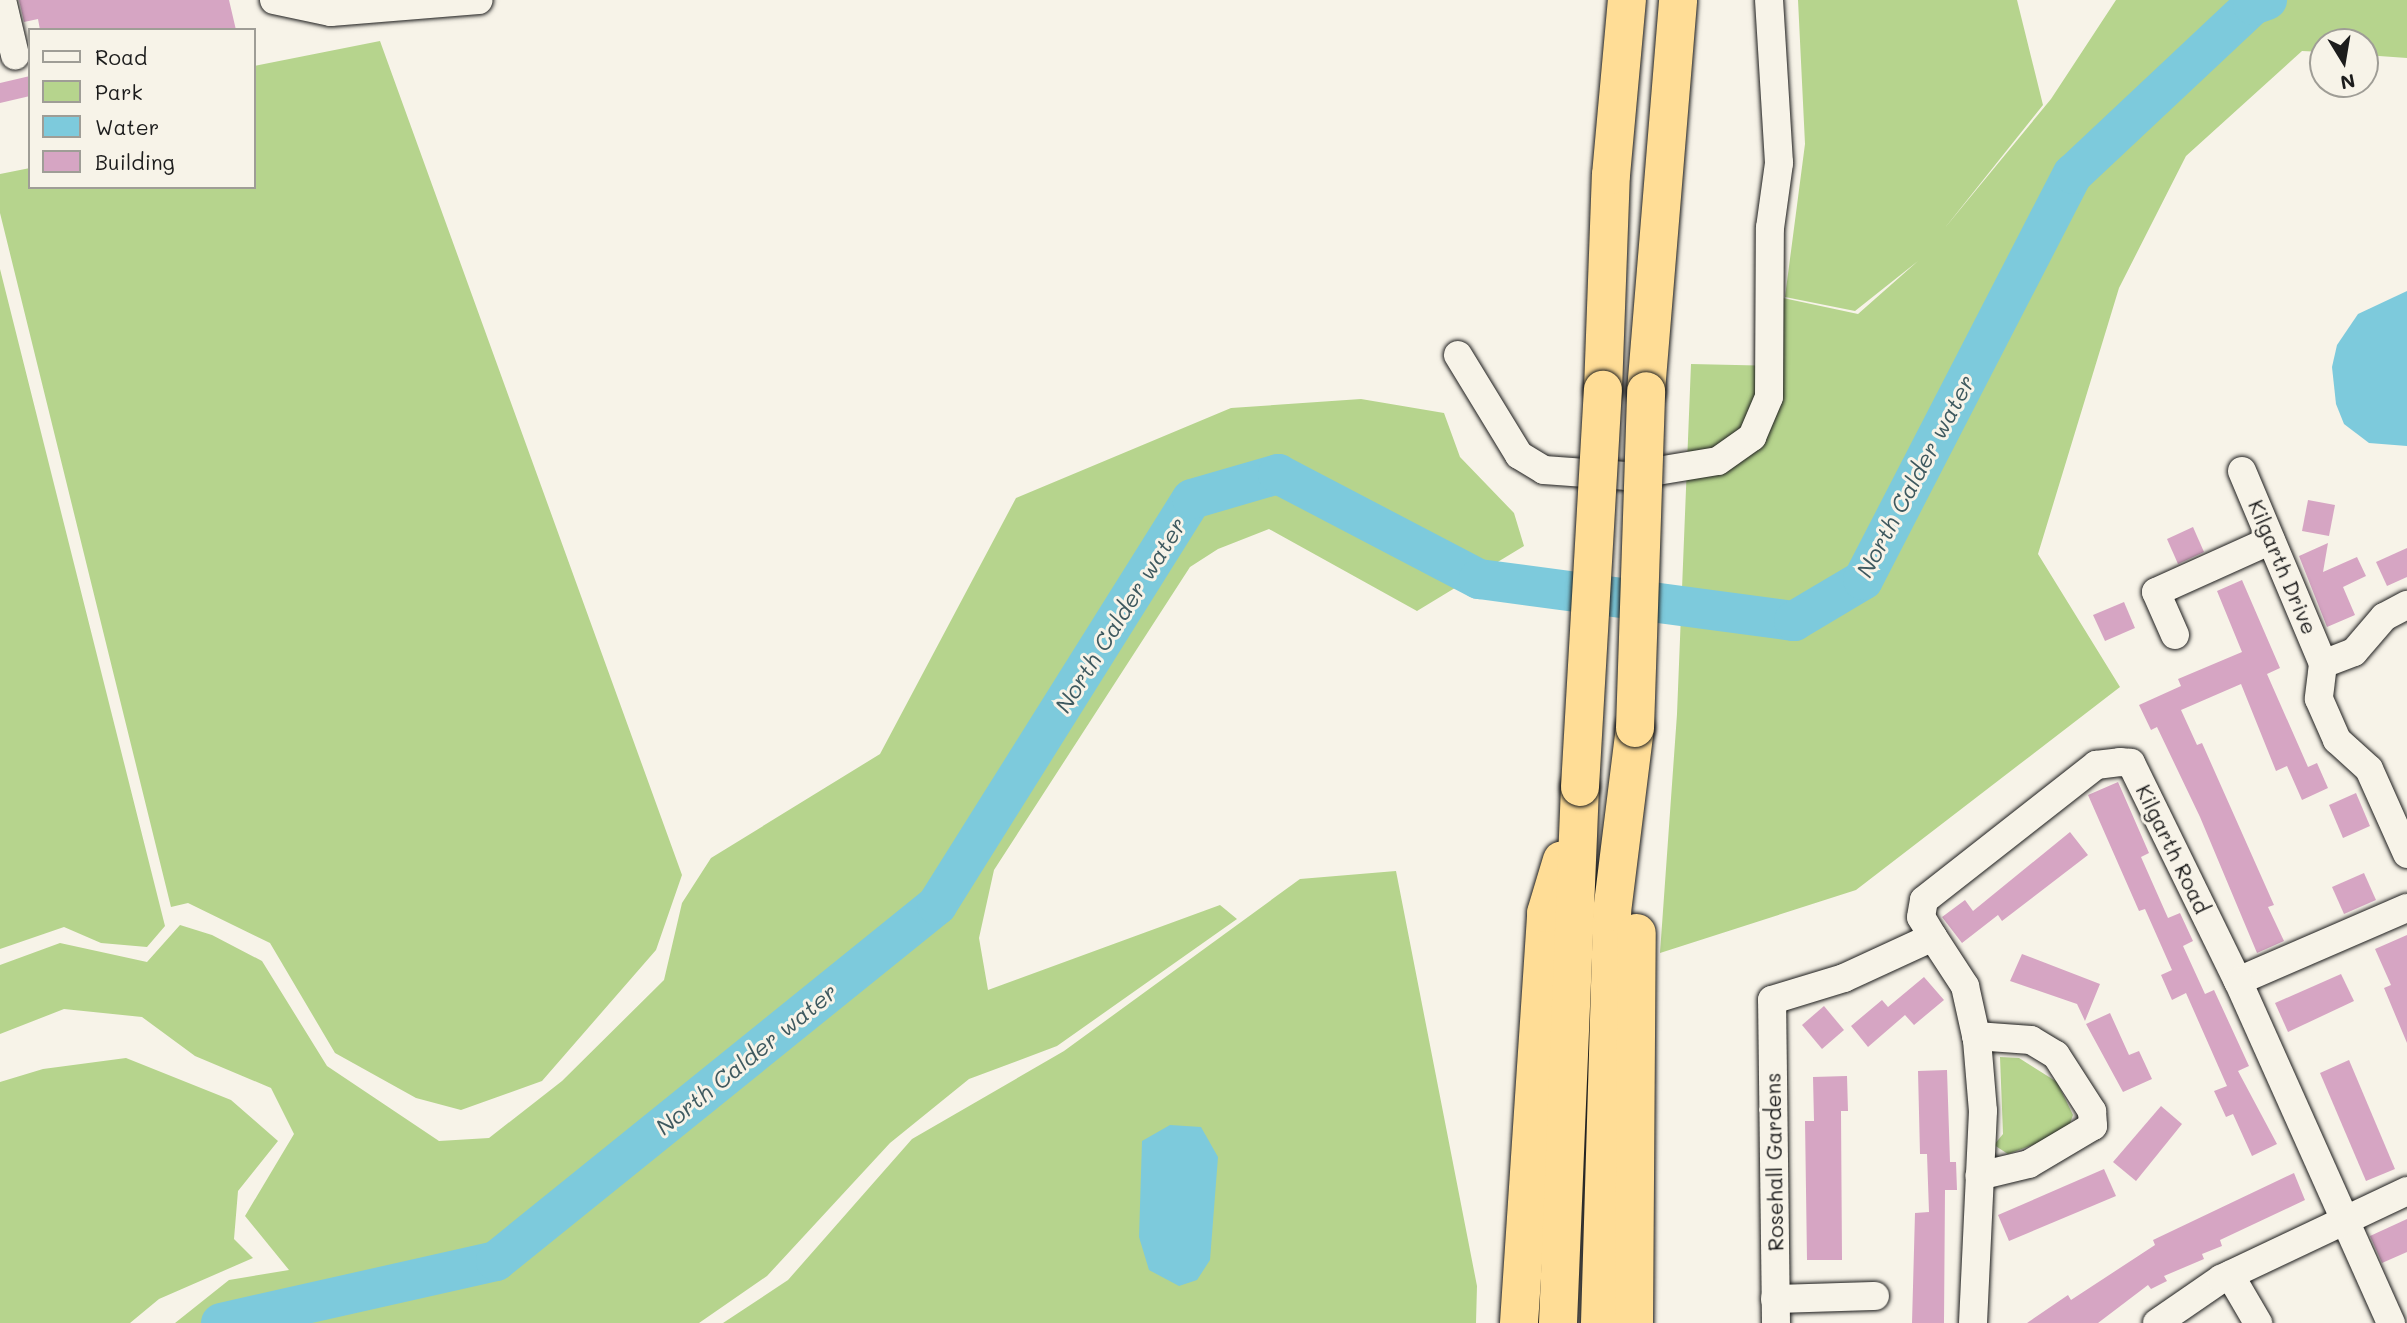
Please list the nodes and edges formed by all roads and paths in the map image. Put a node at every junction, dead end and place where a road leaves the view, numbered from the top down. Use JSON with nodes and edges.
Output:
{"nodes":[{"id":1,"x":2,"y":0,"type":"edge"},
{"id":2,"x":274,"y":0,"type":"edge"},
{"id":3,"x":479,"y":0,"type":"edge"},
{"id":4,"x":1627,"y":0,"type":"edge"},
{"id":5,"x":1678,"y":0,"type":"edge"},
{"id":6,"x":1769,"y":0,"type":"edge"},
{"id":7,"x":15,"y":55,"type":"dead end"},
{"id":8,"x":1458,"y":355,"type":"dead end"},
{"id":9,"x":2242,"y":471,"type":"dead end"},
{"id":10,"x":2271,"y":540,"type":"junction"},
{"id":11,"x":2407,"y":605,"type":"edge"},
{"id":12,"x":2175,"y":635,"type":"dead end"},
{"id":13,"x":2323,"y":664,"type":"junction"},
{"id":14,"x":1573,"y":838,"type":"junction"},
{"id":15,"x":1629,"y":845,"type":"junction"},
{"id":16,"x":2407,"y":854,"type":"edge"},
{"id":17,"x":2407,"y":908,"type":"edge"},
{"id":18,"x":1933,"y":937,"type":"junction"},
{"id":19,"x":2238,"y":981,"type":"junction"},
{"id":20,"x":1976,"y":1036,"type":"junction"},
{"id":21,"x":1979,"y":1177,"type":"junction"},
{"id":22,"x":2407,"y":1191,"type":"edge"},
{"id":23,"x":2344,"y":1218,"type":"junction"},
{"id":24,"x":2230,"y":1275,"type":"junction"},
{"id":25,"x":1875,"y":1296,"type":"dead end"},
{"id":26,"x":2394,"y":1310,"type":"edge"},
{"id":27,"x":1776,"y":1311,"type":"edge"},
{"id":28,"x":1519,"y":1323,"type":"edge"},
{"id":29,"x":1558,"y":1323,"type":"edge"},
{"id":30,"x":1600,"y":1323,"type":"edge"},
{"id":31,"x":1634,"y":1323,"type":"edge"},
{"id":32,"x":1973,"y":1323,"type":"edge"},
{"id":33,"x":2157,"y":1323,"type":"edge"},
{"id":34,"x":2258,"y":1323,"type":"edge"}],
"edges":[{"from":1,"to":7,"type":"street"},
{"from":2,"to":3,"type":"street"},
{"from":4,"to":14,"type":"highway","bridge":true},
{"from":5,"to":15,"type":"highway","bridge":true},
{"from":6,"to":8,"type":"street"},
{"from":9,"to":10,"type":"street","name":"Kilgarth Drive"},
{"from":10,"to":12,"type":"street"},
{"from":10,"to":13,"type":"street","name":"Kilgarth Drive"},
{"from":11,"to":13,"type":"street"},
{"from":13,"to":16,"type":"street","name":"Kilgarth Drive"},
{"from":14,"to":28,"type":"highway"},
{"from":14,"to":29,"type":"highway"},
{"from":15,"to":30,"type":"highway"},
{"from":15,"to":31,"type":"highway"},
{"from":17,"to":19,"type":"street"},
{"from":18,"to":19,"type":"street","name":"Kilgarth Road"},
{"from":18,"to":20,"type":"street"},
{"from":18,"to":27,"type":"street","name":"Rosehall Gardens"},
{"from":19,"to":23,"type":"street","name":"Kilgarth Road"},
{"from":20,"to":21,"type":"street"},
{"from":20,"to":21,"type":"street"},
{"from":21,"to":32,"type":"street"},
{"from":22,"to":23,"type":"street"},
{"from":23,"to":24,"type":"street"},
{"from":23,"to":26,"type":"street","name":"Kilgarth Road"},
{"from":24,"to":33,"type":"street"},
{"from":24,"to":34,"type":"street"},
{"from":25,"to":27,"type":"street"}]}
